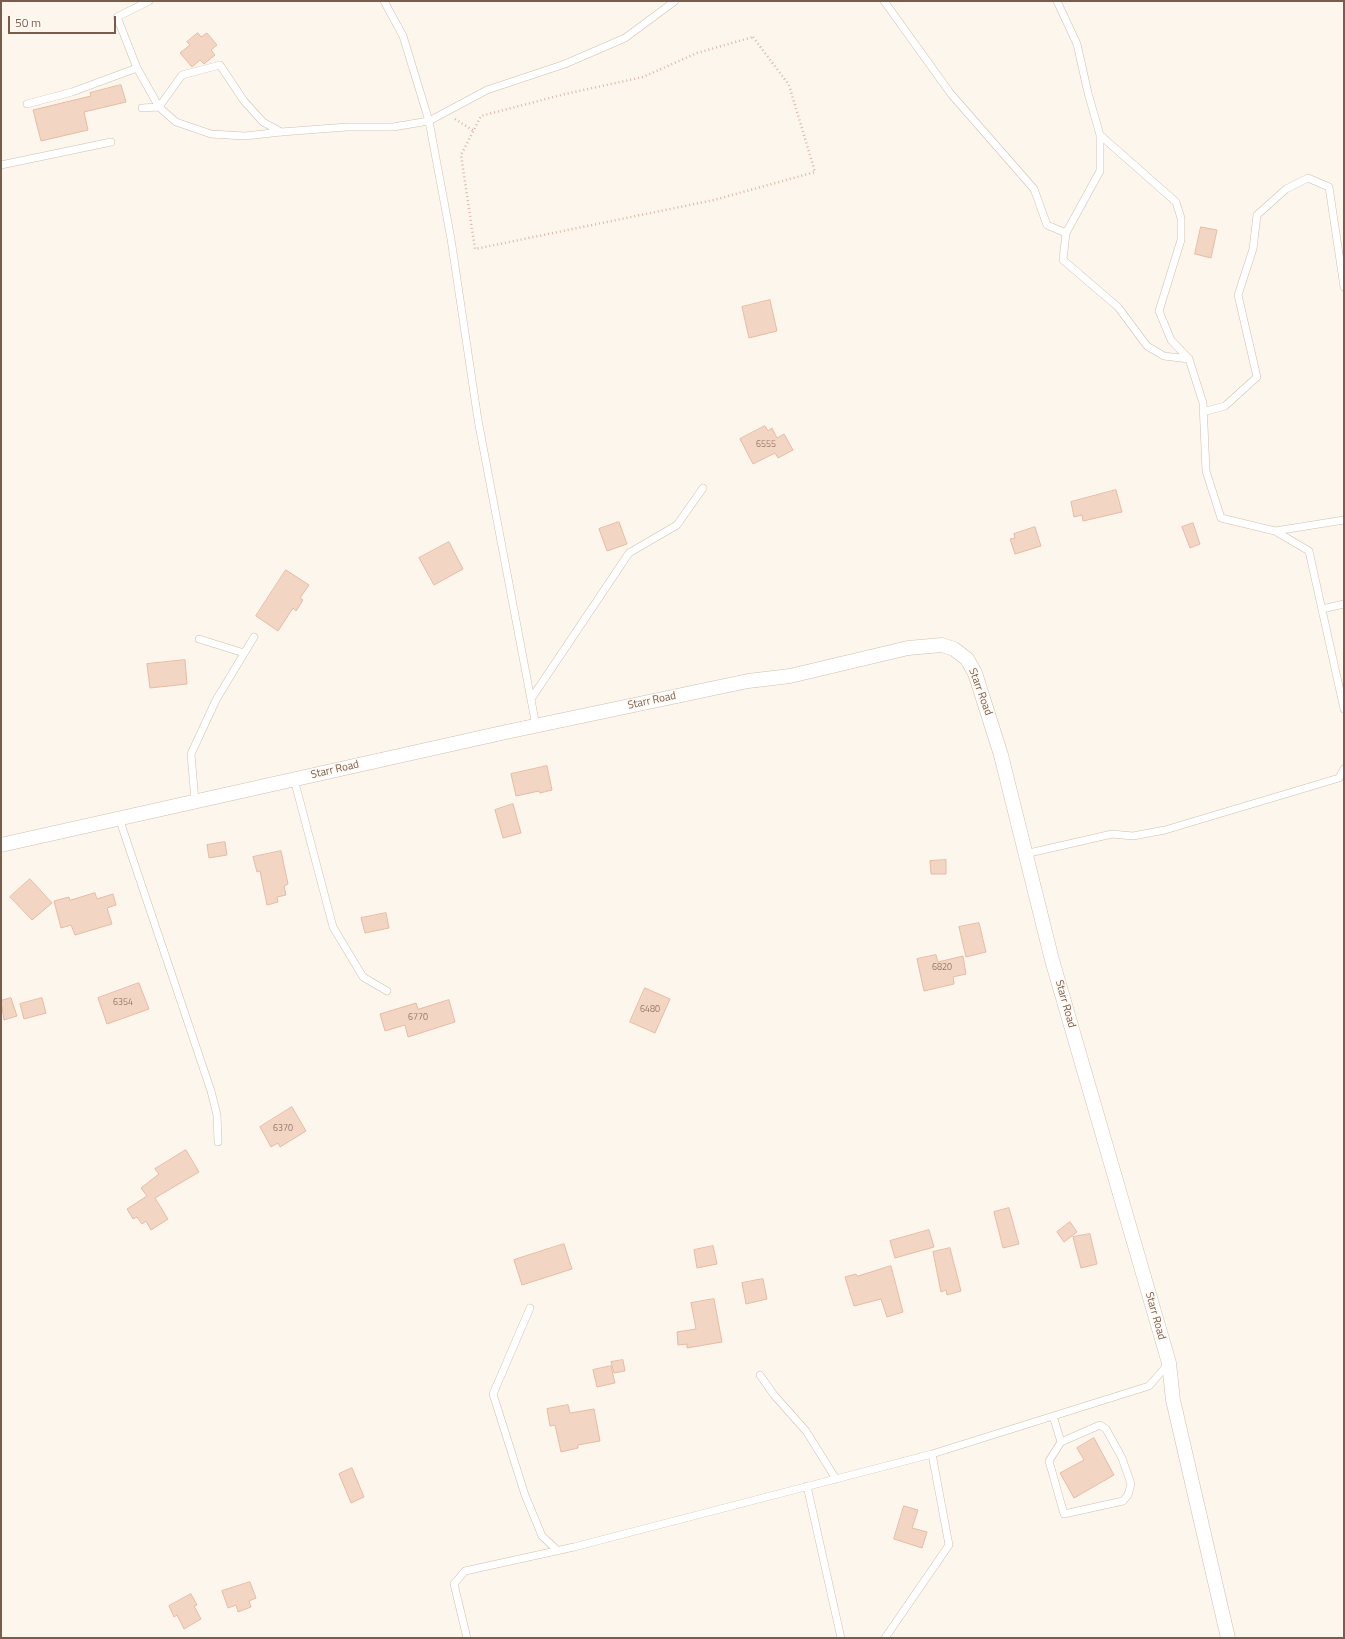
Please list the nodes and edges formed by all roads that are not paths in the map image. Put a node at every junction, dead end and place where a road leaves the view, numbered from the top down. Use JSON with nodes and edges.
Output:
{"nodes":[{"id":1,"x":149,"y":1,"type":"edge"},
{"id":2,"x":384,"y":1,"type":"edge"},
{"id":3,"x":675,"y":1,"type":"edge"},
{"id":4,"x":884,"y":1,"type":"edge"},
{"id":5,"x":1057,"y":1,"type":"edge"},
{"id":6,"x":137,"y":68,"type":"junction"},
{"id":7,"x":27,"y":104,"type":"dead end"},
{"id":8,"x":159,"y":107,"type":"junction"},
{"id":9,"x":142,"y":108,"type":"dead end"},
{"id":10,"x":429,"y":121,"type":"junction"},
{"id":11,"x":281,"y":132,"type":"junction"},
{"id":12,"x":1100,"y":135,"type":"junction"},
{"id":13,"x":112,"y":142,"type":"dead end"},
{"id":14,"x":1,"y":165,"type":"edge"},
{"id":15,"x":1066,"y":233,"type":"junction"},
{"id":16,"x":1344,"y":286,"type":"edge"},
{"id":17,"x":1189,"y":359,"type":"junction"},
{"id":18,"x":1203,"y":412,"type":"junction"},
{"id":19,"x":703,"y":488,"type":"dead end"},
{"id":20,"x":1344,"y":520,"type":"edge"},
{"id":21,"x":1275,"y":531,"type":"junction"},
{"id":22,"x":1344,"y":604,"type":"edge"},
{"id":23,"x":1322,"y":609,"type":"junction"},
{"id":24,"x":254,"y":637,"type":"dead end"},
{"id":25,"x":199,"y":639,"type":"dead end"},
{"id":26,"x":244,"y":653,"type":"junction"},
{"id":27,"x":530,"y":699,"type":"junction"},
{"id":28,"x":1344,"y":709,"type":"edge"},
{"id":29,"x":536,"y":726,"type":"junction"},
{"id":30,"x":1344,"y":769,"type":"edge"},
{"id":31,"x":294,"y":779,"type":"junction"},
{"id":32,"x":195,"y":801,"type":"junction"},
{"id":33,"x":119,"y":818,"type":"junction"},
{"id":34,"x":1,"y":845,"type":"edge"},
{"id":35,"x":1025,"y":854,"type":"junction"},
{"id":36,"x":387,"y":991,"type":"dead end"},
{"id":37,"x":218,"y":1142,"type":"dead end"},
{"id":38,"x":530,"y":1308,"type":"dead end"},
{"id":39,"x":1169,"y":1363,"type":"junction"},
{"id":40,"x":760,"y":1375,"type":"dead end"},
{"id":41,"x":1053,"y":1416,"type":"junction"},
{"id":42,"x":1061,"y":1442,"type":"junction"},
{"id":43,"x":932,"y":1454,"type":"junction"},
{"id":44,"x":836,"y":1479,"type":"junction"},
{"id":45,"x":807,"y":1486,"type":"junction"},
{"id":46,"x":557,"y":1550,"type":"junction"},
{"id":47,"x":467,"y":1638,"type":"edge"},
{"id":48,"x":841,"y":1638,"type":"edge"},
{"id":49,"x":885,"y":1638,"type":"edge"},
{"id":50,"x":1228,"y":1638,"type":"edge"}],
"edges":[{"from":1,"to":6,"type":"lane"},
{"from":2,"to":10,"type":"lane"},
{"from":3,"to":10,"type":"lane"},
{"from":4,"to":15,"type":"lane"},
{"from":5,"to":12,"type":"lane"},
{"from":6,"to":7,"type":"lane"},
{"from":6,"to":8,"type":"lane"},
{"from":8,"to":9,"type":"lane"},
{"from":8,"to":11,"type":"lane"},
{"from":8,"to":11,"type":"lane"},
{"from":10,"to":11,"type":"lane"},
{"from":10,"to":27,"type":"lane"},
{"from":12,"to":15,"type":"lane"},
{"from":12,"to":17,"type":"lane"},
{"from":13,"to":14,"type":"lane"},
{"from":15,"to":17,"type":"lane"},
{"from":16,"to":18,"type":"lane"},
{"from":17,"to":18,"type":"lane"},
{"from":18,"to":21,"type":"lane"},
{"from":19,"to":27,"type":"lane"},
{"from":20,"to":21,"type":"lane"},
{"from":21,"to":23,"type":"lane"},
{"from":22,"to":23,"type":"lane"},
{"from":23,"to":28,"type":"lane"},
{"from":24,"to":26,"type":"lane"},
{"from":25,"to":26,"type":"lane"},
{"from":26,"to":32,"type":"lane"},
{"from":27,"to":29,"type":"lane"},
{"from":29,"to":31,"type":"street","name":"Starr Road"},
{"from":29,"to":35,"type":"street","name":"Starr Road"},
{"from":30,"to":35,"type":"lane"},
{"from":31,"to":32,"type":"street","name":"Starr Road"},
{"from":31,"to":36,"type":"lane"},
{"from":32,"to":33,"type":"street","name":"Starr Road"},
{"from":33,"to":34,"type":"street","name":"Starr Road"},
{"from":33,"to":37,"type":"lane"},
{"from":35,"to":39,"type":"street","name":"Starr Road"},
{"from":38,"to":46,"type":"lane"},
{"from":39,"to":41,"type":"lane"},
{"from":39,"to":50,"type":"street","name":"Starr Road"},
{"from":40,"to":44,"type":"lane"},
{"from":41,"to":42,"type":"lane"},
{"from":41,"to":43,"type":"lane"},
{"from":42,"to":42,"type":"lane"},
{"from":43,"to":44,"type":"lane"},
{"from":43,"to":49,"type":"lane"},
{"from":44,"to":45,"type":"lane"},
{"from":45,"to":46,"type":"lane"},
{"from":45,"to":48,"type":"lane"},
{"from":46,"to":47,"type":"lane"}]}
